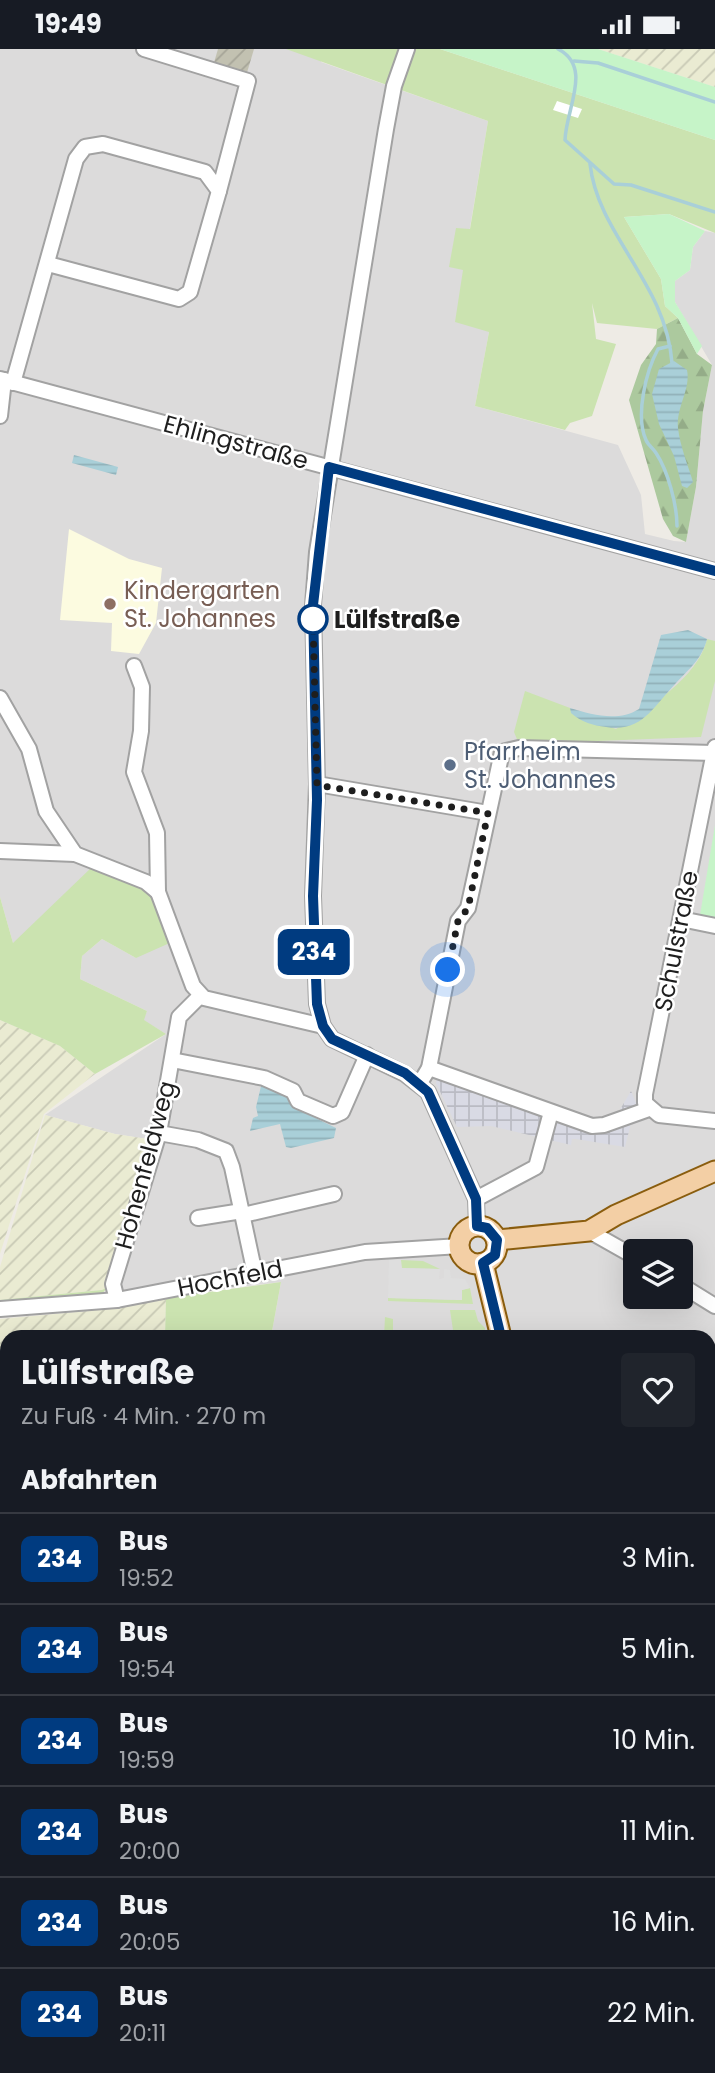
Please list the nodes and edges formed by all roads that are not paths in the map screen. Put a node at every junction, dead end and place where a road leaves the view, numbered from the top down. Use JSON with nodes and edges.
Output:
{"nodes":[{"id":1,"x":144,"y":49,"type":"edge"},
{"id":2,"x":407,"y":49,"type":"edge"},
{"id":3,"x":219,"y":191,"type":"junction"},
{"id":4,"x":48,"y":264,"type":"junction"},
{"id":5,"x":6,"y":381,"type":"edge"},
{"id":6,"x":0,"y":416,"type":"edge"},
{"id":7,"x":329,"y":467,"type":"junction"},
{"id":8,"x":715,"y":571,"type":"edge"},
{"id":9,"x":134,"y":666,"type":"dead end"},
{"id":10,"x":0,"y":698,"type":"edge"},
{"id":11,"x":714,"y":759,"type":"edge"},
{"id":12,"x":317,"y":785,"type":"junction"},
{"id":13,"x":488,"y":813,"type":"junction"},
{"id":14,"x":0,"y":851,"type":"edge"},
{"id":15,"x":75,"y":854,"type":"junction"},
{"id":16,"x":158,"y":892,"type":"junction"},
{"id":17,"x":681,"y":919,"type":"junction"},
{"id":18,"x":715,"y":926,"type":"edge"},
{"id":19,"x":200,"y":996,"type":"junction"},
{"id":20,"x":323,"y":1026,"type":"junction"},
{"id":21,"x":366,"y":1055,"type":"junction"},
{"id":22,"x":172,"y":1060,"type":"junction"},
{"id":23,"x":429,"y":1068,"type":"junction"},
{"id":24,"x":420,"y":1083,"type":"junction"},
{"id":25,"x":649,"y":1109,"type":"junction"},
{"id":26,"x":551,"y":1112,"type":"junction"},
{"id":27,"x":715,"y":1121,"type":"edge"},
{"id":28,"x":159,"y":1133,"type":"junction"},
{"id":29,"x":715,"y":1171,"type":"edge"},
{"id":30,"x":334,"y":1194,"type":"dead end"},
{"id":31,"x":476,"y":1199,"type":"junction"},
{"id":32,"x":243,"y":1213,"type":"junction"},
{"id":33,"x":198,"y":1218,"type":"dead end"},
{"id":34,"x":477,"y":1226,"type":"junction"},
{"id":35,"x":589,"y":1231,"type":"junction"},
{"id":36,"x":497,"y":1240,"type":"junction"},
{"id":37,"x":460,"y":1246,"type":"junction"},
{"id":38,"x":623,"y":1250,"type":"edge"},
{"id":39,"x":483,"y":1263,"type":"junction"},
{"id":40,"x":255,"y":1274,"type":"junction"},
{"id":41,"x":693,"y":1292,"type":"edge"},
{"id":42,"x":117,"y":1300,"type":"junction"},
{"id":43,"x":715,"y":1306,"type":"edge"},
{"id":44,"x":0,"y":1309,"type":"edge"},
{"id":45,"x":498,"y":1330,"type":"edge"}],
"edges":[{"from":1,"to":3,"type":"street"},
{"from":2,"to":7,"type":"street"},
{"from":3,"to":4,"type":"street"},
{"from":3,"to":4,"type":"street"},
{"from":4,"to":5,"type":"street"},
{"from":5,"to":6,"type":"street"},
{"from":5,"to":7,"type":"street","name":"Ehlingstraße"},
{"from":7,"to":8,"type":"street","name":"Ehlingstraße"},
{"from":7,"to":12,"type":"street"},
{"from":9,"to":16,"type":"street"},
{"from":10,"to":15,"type":"street"},
{"from":11,"to":13,"type":"street"},
{"from":11,"to":17,"type":"street","name":"Schulstraße"},
{"from":12,"to":13,"type":"street"},
{"from":12,"to":20,"type":"street"},
{"from":13,"to":23,"type":"street"},
{"from":14,"to":15,"type":"street"},
{"from":15,"to":16,"type":"street"},
{"from":16,"to":19,"type":"street"},
{"from":17,"to":18,"type":"street"},
{"from":17,"to":25,"type":"street","name":"Schulstraße"},
{"from":19,"to":20,"type":"street"},
{"from":19,"to":22,"type":"street","name":"Hohenfeldweg"},
{"from":20,"to":21,"type":"street"},
{"from":21,"to":22,"type":"street"},
{"from":21,"to":24,"type":"street"},
{"from":22,"to":28,"type":"street","name":"Hohenfeldweg"},
{"from":23,"to":24,"type":"street"},
{"from":23,"to":26,"type":"street"},
{"from":24,"to":31,"type":"street"},
{"from":25,"to":26,"type":"street"},
{"from":25,"to":27,"type":"street"},
{"from":26,"to":31,"type":"street"},
{"from":28,"to":32,"type":"street"},
{"from":28,"to":42,"type":"street","name":"Hohenfeldweg"},
{"from":29,"to":35,"type":"main road"},
{"from":30,"to":32,"type":"street"},
{"from":31,"to":34,"type":"street"},
{"from":32,"to":33,"type":"street"},
{"from":32,"to":40,"type":"street"},
{"from":34,"to":36,"type":"main road"},
{"from":34,"to":37,"type":"main road"},
{"from":35,"to":36,"type":"main road"},
{"from":35,"to":38,"type":"street"},
{"from":36,"to":39,"type":"main road"},
{"from":37,"to":39,"type":"main road"},
{"from":37,"to":40,"type":"street","name":"Hochfeld"},
{"from":39,"to":45,"type":"main road"},
{"from":40,"to":42,"type":"street","name":"Hochfeld"},
{"from":41,"to":43,"type":"street"},
{"from":42,"to":44,"type":"street","name":"Hochfeld"}]}
